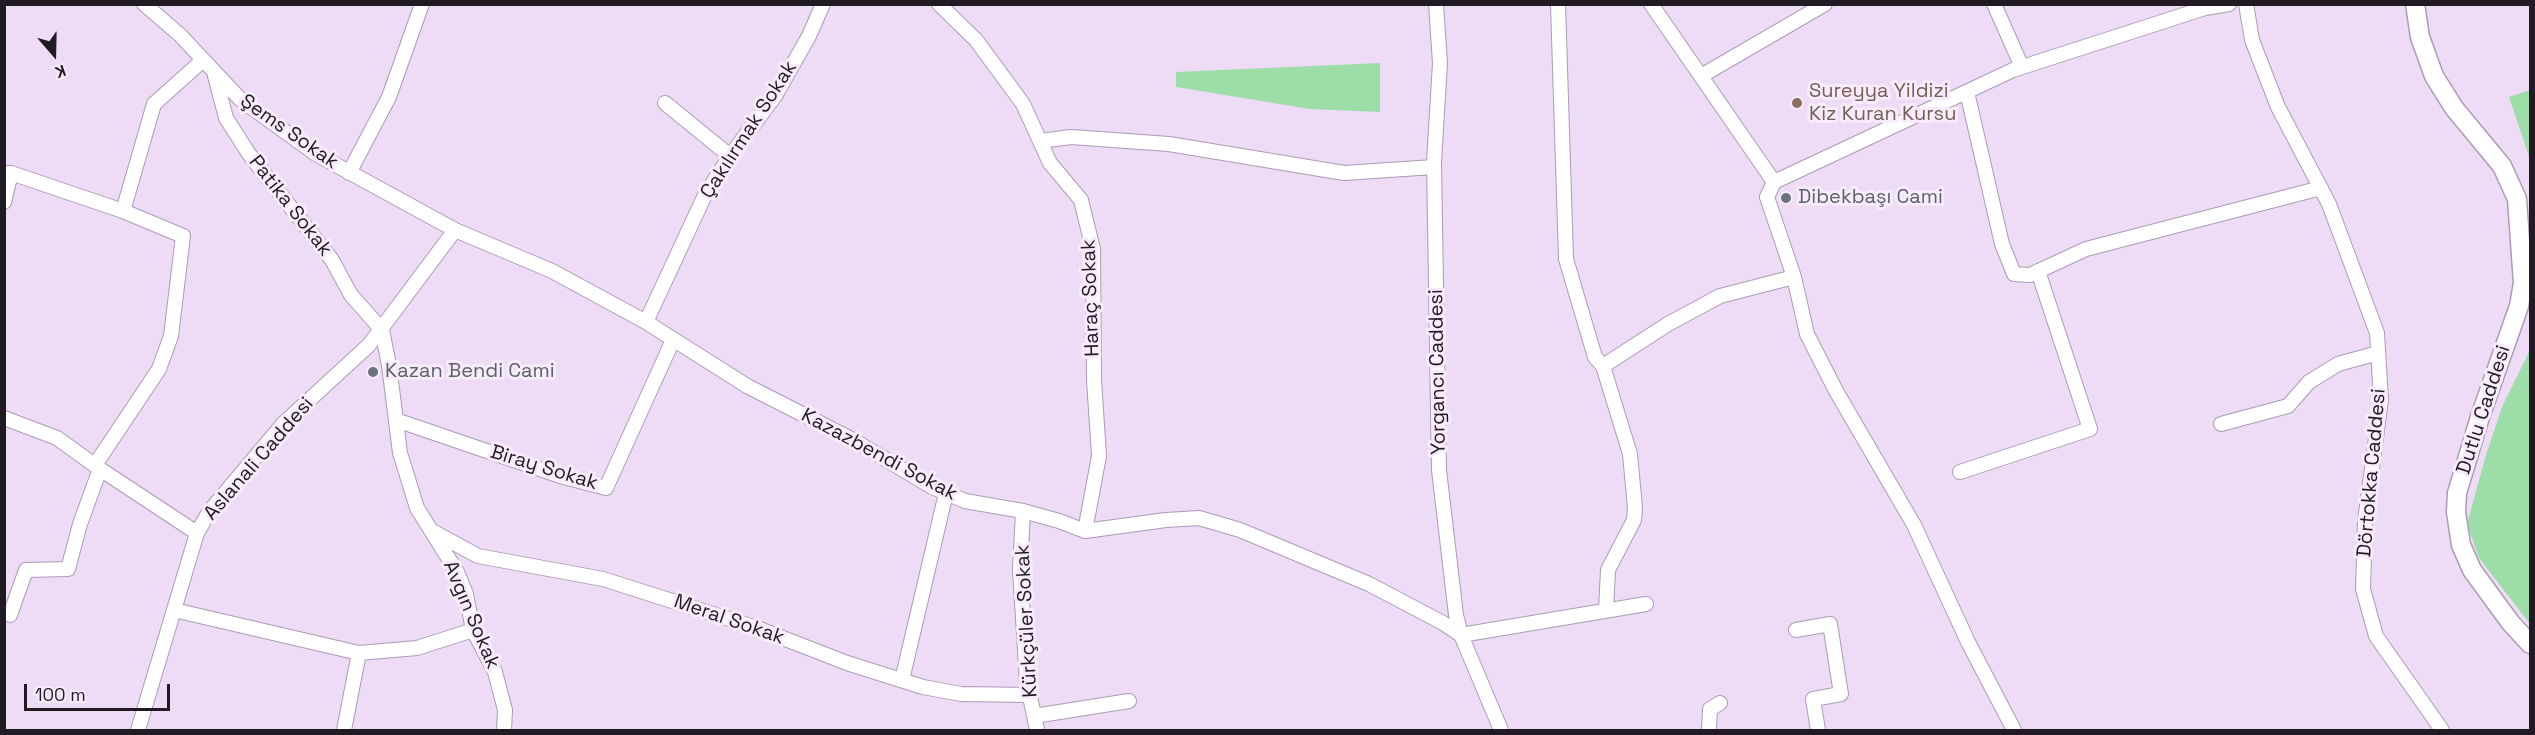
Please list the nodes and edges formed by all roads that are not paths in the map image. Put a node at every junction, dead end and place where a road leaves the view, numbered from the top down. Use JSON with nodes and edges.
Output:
{"nodes":[{"id":1,"x":144,"y":4,"type":"edge"},
{"id":2,"x":422,"y":4,"type":"edge"},
{"id":3,"x":823,"y":4,"type":"edge"},
{"id":4,"x":939,"y":4,"type":"edge"},
{"id":5,"x":1436,"y":4,"type":"edge"},
{"id":6,"x":1558,"y":4,"type":"edge"},
{"id":7,"x":1650,"y":4,"type":"edge"},
{"id":8,"x":1825,"y":4,"type":"edge"},
{"id":9,"x":1994,"y":4,"type":"edge"},
{"id":10,"x":2229,"y":4,"type":"edge"},
{"id":11,"x":2246,"y":4,"type":"edge"},
{"id":12,"x":2415,"y":4,"type":"edge"},
{"id":13,"x":2426,"y":4,"type":"edge"},
{"id":14,"x":202,"y":61,"type":"junction"},
{"id":15,"x":2022,"y":67,"type":"junction"},
{"id":16,"x":215,"y":74,"type":"junction"},
{"id":17,"x":1701,"y":76,"type":"junction"},
{"id":18,"x":1967,"y":92,"type":"junction"},
{"id":19,"x":665,"y":103,"type":"dead end"},
{"id":20,"x":1040,"y":141,"type":"junction"},
{"id":21,"x":730,"y":156,"type":"junction"},
{"id":22,"x":1434,"y":167,"type":"junction"},
{"id":23,"x":8,"y":173,"type":"edge"},
{"id":24,"x":349,"y":173,"type":"junction"},
{"id":25,"x":1774,"y":182,"type":"junction"},
{"id":26,"x":2321,"y":188,"type":"junction"},
{"id":27,"x":4,"y":202,"type":"edge"},
{"id":28,"x":123,"y":211,"type":"junction"},
{"id":29,"x":455,"y":230,"type":"junction"},
{"id":30,"x":2038,"y":271,"type":"junction"},
{"id":31,"x":1794,"y":278,"type":"junction"},
{"id":32,"x":646,"y":322,"type":"junction"},
{"id":33,"x":382,"y":330,"type":"junction"},
{"id":34,"x":673,"y":340,"type":"junction"},
{"id":35,"x":2378,"y":353,"type":"junction"},
{"id":36,"x":1603,"y":366,"type":"junction"},
{"id":37,"x":4,"y":418,"type":"edge"},
{"id":38,"x":396,"y":420,"type":"junction"},
{"id":39,"x":2221,"y":424,"type":"dead end"},
{"id":40,"x":97,"y":467,"type":"junction"},
{"id":41,"x":1960,"y":472,"type":"dead end"},
{"id":42,"x":946,"y":493,"type":"junction"},
{"id":43,"x":1023,"y":512,"type":"junction"},
{"id":44,"x":431,"y":531,"type":"junction"},
{"id":45,"x":1085,"y":531,"type":"junction"},
{"id":46,"x":197,"y":533,"type":"junction"},
{"id":47,"x":1646,"y":604,"type":"dead end"},
{"id":48,"x":174,"y":610,"type":"junction"},
{"id":49,"x":1606,"y":610,"type":"junction"},
{"id":50,"x":10,"y":615,"type":"dead end"},
{"id":51,"x":473,"y":630,"type":"junction"},
{"id":52,"x":1796,"y":630,"type":"dead end"},
{"id":53,"x":1461,"y":635,"type":"junction"},
{"id":54,"x":2530,"y":637,"type":"edge"},
{"id":55,"x":2530,"y":644,"type":"edge"},
{"id":56,"x":359,"y":653,"type":"junction"},
{"id":57,"x":902,"y":680,"type":"junction"},
{"id":58,"x":1030,"y":695,"type":"junction"},
{"id":59,"x":1129,"y":701,"type":"dead end"},
{"id":60,"x":1720,"y":703,"type":"dead end"},
{"id":61,"x":1034,"y":716,"type":"junction"},
{"id":62,"x":138,"y":730,"type":"edge"},
{"id":63,"x":344,"y":730,"type":"edge"},
{"id":64,"x":504,"y":730,"type":"edge"},
{"id":65,"x":1037,"y":730,"type":"edge"},
{"id":66,"x":1501,"y":730,"type":"edge"},
{"id":67,"x":1709,"y":730,"type":"edge"},
{"id":68,"x":1818,"y":730,"type":"edge"},
{"id":69,"x":2014,"y":730,"type":"edge"},
{"id":70,"x":2442,"y":730,"type":"edge"}],
"edges":[{"from":1,"to":14,"type":"street","name":"Şems Sokak"},
{"from":2,"to":24,"type":"street"},
{"from":3,"to":21,"type":"street","name":"Çakılırmak Sokak"},
{"from":4,"to":20,"type":"street","name":"Haraç Sokak"},
{"from":5,"to":22,"type":"street","name":"Yorgancı Caddesi"},
{"from":6,"to":36,"type":"street"},
{"from":7,"to":17,"type":"street"},
{"from":8,"to":17,"type":"street"},
{"from":9,"to":15,"type":"street"},
{"from":10,"to":15,"type":"street"},
{"from":11,"to":26,"type":"street","name":"Dörtokka Caddesi"},
{"from":12,"to":55,"type":"main road","name":"Dutlu Caddesi"},
{"from":13,"to":54,"type":"main road","name":"Dutlu Caddesi"},
{"from":14,"to":16,"type":"street","name":"Şems Sokak"},
{"from":14,"to":28,"type":"street"},
{"from":15,"to":18,"type":"street"},
{"from":16,"to":24,"type":"street","name":"Şems Sokak"},
{"from":16,"to":33,"type":"street","name":"Patika Sokak"},
{"from":17,"to":25,"type":"street"},
{"from":18,"to":25,"type":"street"},
{"from":18,"to":30,"type":"street"},
{"from":19,"to":21,"type":"street"},
{"from":20,"to":22,"type":"street"},
{"from":20,"to":45,"type":"street","name":"Haraç Sokak"},
{"from":21,"to":32,"type":"street","name":"Çakılırmak Sokak"},
{"from":22,"to":53,"type":"street","name":"Yorgancı Caddesi"},
{"from":23,"to":27,"type":"street"},
{"from":23,"to":28,"type":"street"},
{"from":24,"to":29,"type":"street","name":"Şems Sokak"},
{"from":25,"to":31,"type":"street"},
{"from":26,"to":30,"type":"street"},
{"from":26,"to":35,"type":"street","name":"Dörtokka Caddesi"},
{"from":28,"to":40,"type":"street"},
{"from":29,"to":32,"type":"street","name":"Kazazbendi Sokak"},
{"from":29,"to":33,"type":"street","name":"Aslanali Caddesi"},
{"from":30,"to":41,"type":"street"},
{"from":31,"to":36,"type":"street"},
{"from":31,"to":69,"type":"street"},
{"from":32,"to":34,"type":"street","name":"Kazazbendi Sokak"},
{"from":33,"to":38,"type":"street","name":"Avgın Sokak"},
{"from":33,"to":46,"type":"street","name":"Aslanali Caddesi"},
{"from":34,"to":38,"type":"street","name":"Biray Sokak"},
{"from":34,"to":42,"type":"street","name":"Kazazbendi Sokak"},
{"from":35,"to":39,"type":"street"},
{"from":35,"to":70,"type":"street","name":"Dörtokka Caddesi"},
{"from":36,"to":49,"type":"street"},
{"from":37,"to":40,"type":"street"},
{"from":38,"to":44,"type":"street","name":"Avgın Sokak"},
{"from":40,"to":46,"type":"street"},
{"from":40,"to":50,"type":"street"},
{"from":42,"to":43,"type":"street","name":"Kazazbendi Sokak"},
{"from":42,"to":57,"type":"street"},
{"from":43,"to":45,"type":"street","name":"Kazazbendi Sokak"},
{"from":43,"to":58,"type":"street","name":"Kürkçüler Sokak"},
{"from":44,"to":51,"type":"street","name":"Avgın Sokak"},
{"from":44,"to":57,"type":"street","name":"Meral Sokak"},
{"from":45,"to":53,"type":"street","name":"Kazazbendi Sokak"},
{"from":46,"to":48,"type":"street","name":"Aslanali Caddesi"},
{"from":47,"to":49,"type":"street"},
{"from":48,"to":56,"type":"street"},
{"from":48,"to":62,"type":"street","name":"Aslanali Caddesi"},
{"from":49,"to":53,"type":"street"},
{"from":51,"to":56,"type":"street"},
{"from":51,"to":64,"type":"street","name":"Avgın Sokak"},
{"from":52,"to":68,"type":"street"},
{"from":53,"to":66,"type":"street","name":"Yorgancı Caddesi"},
{"from":56,"to":63,"type":"street"},
{"from":57,"to":58,"type":"street","name":"Meral Sokak"},
{"from":58,"to":61,"type":"street","name":"Kürkçüler Sokak"},
{"from":59,"to":61,"type":"street"},
{"from":60,"to":67,"type":"street"},
{"from":61,"to":65,"type":"street","name":"Kürkçüler Sokak"}]}
